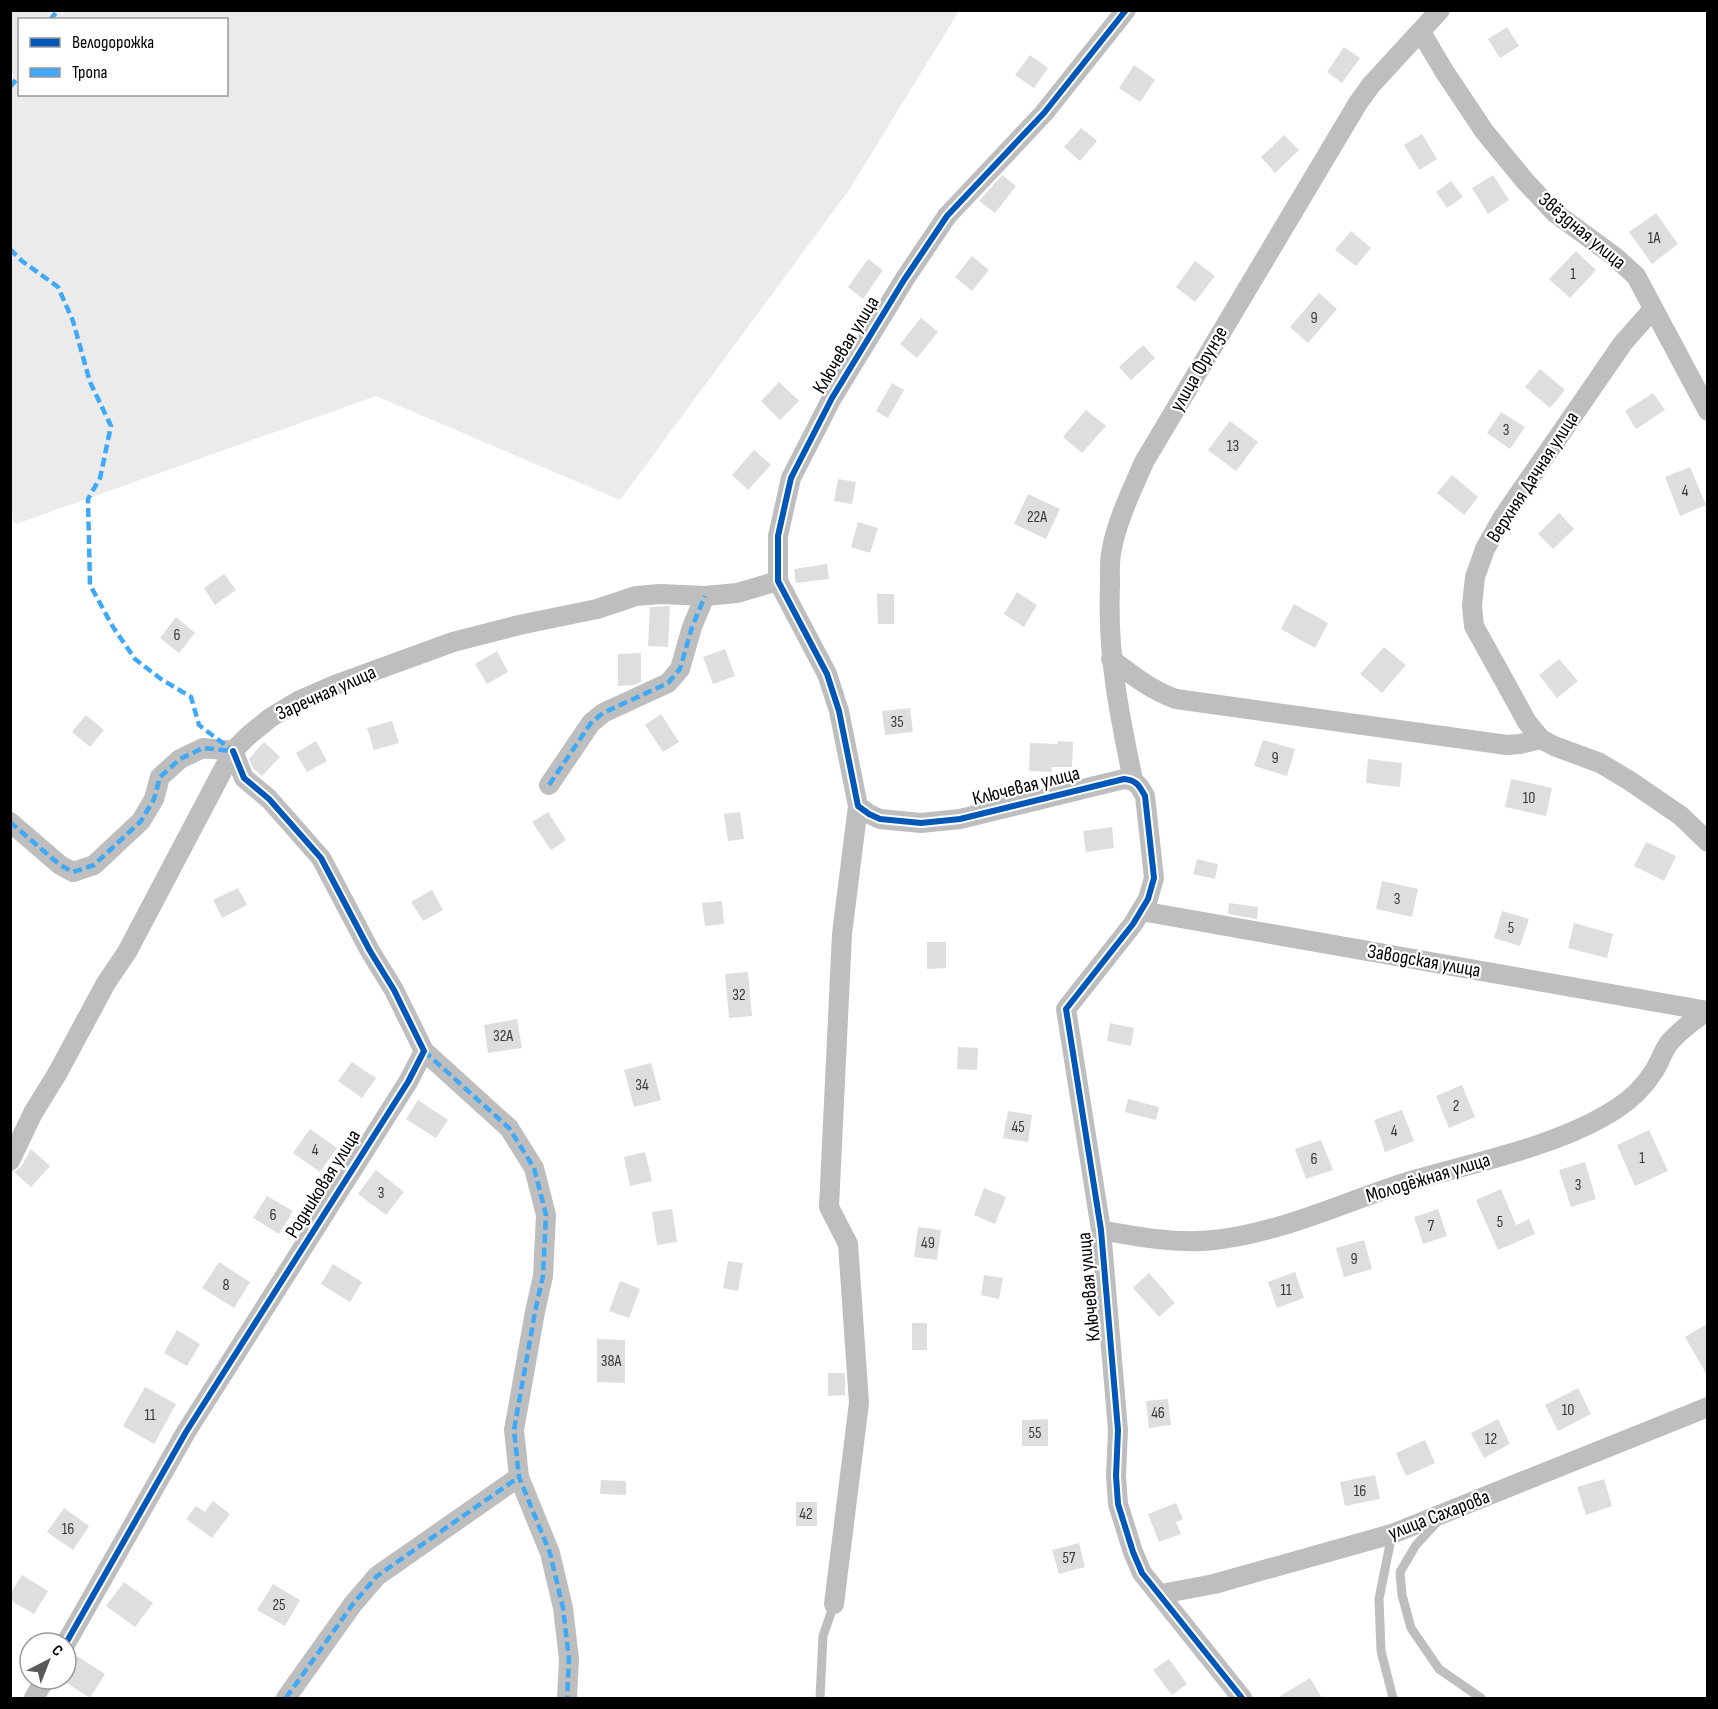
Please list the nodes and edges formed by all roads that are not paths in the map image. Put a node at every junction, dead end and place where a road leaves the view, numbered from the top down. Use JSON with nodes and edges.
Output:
{"nodes":[{"id":1,"x":1126,"y":10,"type":"edge"},
{"id":2,"x":1440,"y":10,"type":"edge"},
{"id":3,"x":1421,"y":32,"type":"junction"},
{"id":4,"x":1653,"y":309,"type":"junction"},
{"id":5,"x":1707,"y":411,"type":"edge"},
{"id":6,"x":778,"y":581,"type":"junction"},
{"id":7,"x":705,"y":596,"type":"junction"},
{"id":8,"x":1111,"y":659,"type":"junction"},
{"id":9,"x":1541,"y":739,"type":"junction"},
{"id":10,"x":233,"y":751,"type":"junction"},
{"id":11,"x":1132,"y":780,"type":"junction"},
{"id":12,"x":549,"y":786,"type":"dead end"},
{"id":13,"x":858,"y":806,"type":"junction"},
{"id":14,"x":10,"y":822,"type":"edge"},
{"id":15,"x":1707,"y":842,"type":"edge"},
{"id":16,"x":1141,"y":911,"type":"junction"},
{"id":17,"x":1707,"y":1011,"type":"edge"},
{"id":18,"x":424,"y":1051,"type":"junction"},
{"id":19,"x":10,"y":1161,"type":"edge"},
{"id":20,"x":1101,"y":1230,"type":"junction"},
{"id":21,"x":1707,"y":1407,"type":"edge"},
{"id":22,"x":519,"y":1478,"type":"junction"},
{"id":23,"x":1444,"y":1514,"type":"junction"},
{"id":24,"x":1392,"y":1534,"type":"junction"},
{"id":25,"x":1161,"y":1594,"type":"junction"},
{"id":26,"x":834,"y":1604,"type":"joint"},
{"id":27,"x":73,"y":1631,"type":"edge"},
{"id":28,"x":286,"y":1698,"type":"edge"},
{"id":29,"x":567,"y":1698,"type":"edge"},
{"id":30,"x":820,"y":1698,"type":"edge"},
{"id":31,"x":1242,"y":1698,"type":"edge"},
{"id":32,"x":1394,"y":1698,"type":"edge"},
{"id":33,"x":1481,"y":1698,"type":"edge"}],
"edges":[{"from":1,"to":6,"type":"street","name":"Ключевая улица"},
{"from":2,"to":3,"type":"street","name":"улица Фрунзе"},
{"from":3,"to":4,"type":"street","name":"Звёздная улица"},
{"from":3,"to":8,"type":"street","name":"улица Фрунзе"},
{"from":4,"to":5,"type":"street","name":"Звёздная улица"},
{"from":4,"to":9,"type":"street","name":"Верхняя Дачная улица"},
{"from":6,"to":7,"type":"street","name":"Заречная улица"},
{"from":6,"to":13,"type":"street","name":"Ключевая улица"},
{"from":7,"to":10,"type":"street","name":"Заречная улица"},
{"from":7,"to":12,"type":"street"},
{"from":8,"to":9,"type":"street"},
{"from":8,"to":11,"type":"street","name":"улица Фрунзе"},
{"from":9,"to":15,"type":"street","name":"Верхняя Дачная улица"},
{"from":10,"to":14,"type":"street"},
{"from":10,"to":18,"type":"street"},
{"from":10,"to":19,"type":"street","name":"Заречная улица"},
{"from":11,"to":13,"type":"street","name":"Ключевая улица"},
{"from":11,"to":16,"type":"street","name":"Ключевая улица"},
{"from":13,"to":26,"type":"street","name":"Ключевая улица"},
{"from":16,"to":17,"type":"street","name":"Заводская улица"},
{"from":16,"to":20,"type":"street","name":"Ключевая улица"},
{"from":17,"to":20,"type":"street","name":"Молодёжная улица"},
{"from":18,"to":22,"type":"street"},
{"from":18,"to":27,"type":"street","name":"Родниковая улица"},
{"from":20,"to":25,"type":"street","name":"Ключевая улица"},
{"from":21,"to":23,"type":"street","name":"улица Сахарова"},
{"from":22,"to":28,"type":"street"},
{"from":22,"to":29,"type":"street"},
{"from":23,"to":24,"type":"street","name":"улица Сахарова"},
{"from":23,"to":33,"type":"lane"},
{"from":24,"to":25,"type":"street","name":"улица Сахарова"},
{"from":24,"to":32,"type":"lane"},
{"from":25,"to":31,"type":"street","name":"Ключевая улица"},
{"from":26,"to":30,"type":"lane"}]}
